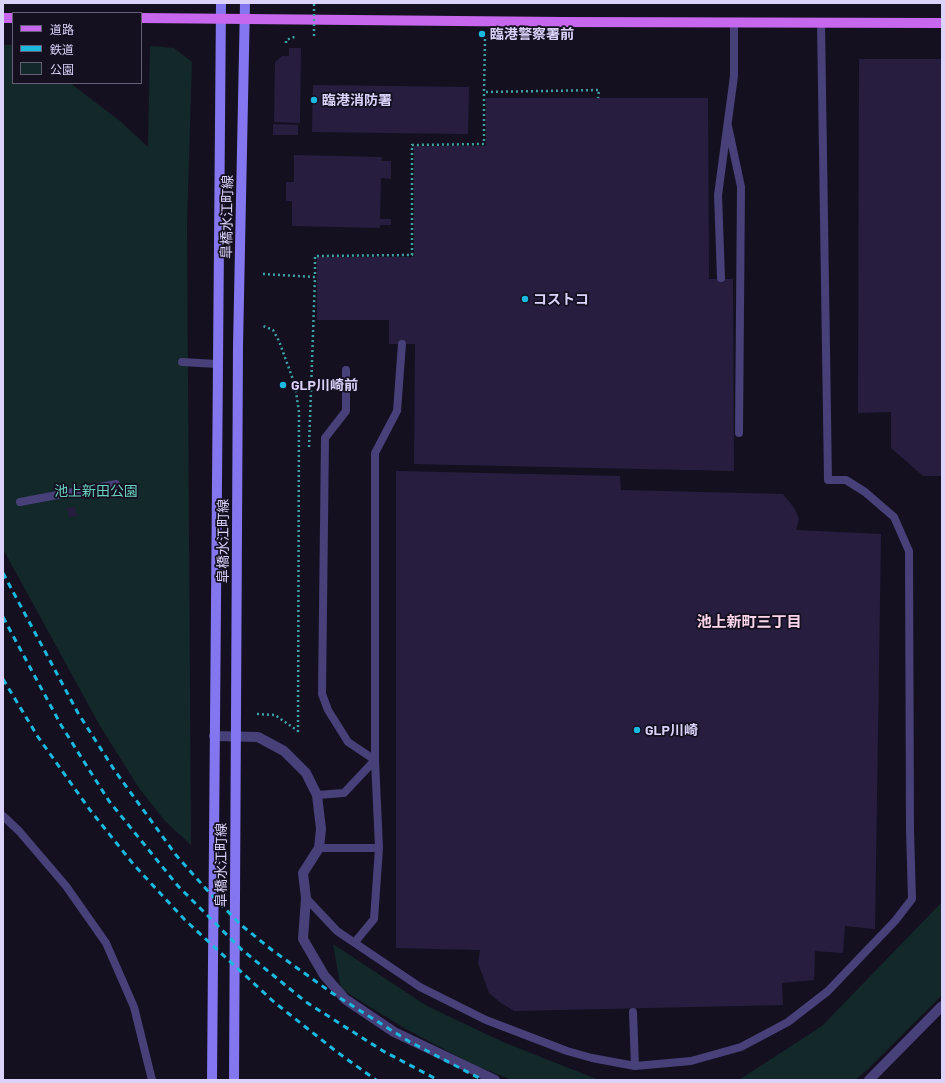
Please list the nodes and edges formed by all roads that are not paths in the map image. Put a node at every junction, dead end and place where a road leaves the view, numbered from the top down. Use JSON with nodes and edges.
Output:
{"nodes":[{"id":1,"x":221,"y":3,"type":"edge"},
{"id":2,"x":245,"y":3,"type":"edge"},
{"id":3,"x":142,"y":18,"type":"edge"},
{"id":4,"x":220,"y":19,"type":"junction"},
{"id":5,"x":245,"y":20,"type":"junction"},
{"id":6,"x":734,"y":23,"type":"junction"},
{"id":7,"x":821,"y":23,"type":"junction"},
{"id":8,"x":942,"y":23,"type":"edge"},
{"id":9,"x":728,"y":126,"type":"junction"},
{"id":10,"x":721,"y":278,"type":"dead end"},
{"id":11,"x":402,"y":344,"type":"dead end"},
{"id":12,"x":182,"y":362,"type":"dead end"},
{"id":13,"x":218,"y":364,"type":"junction"},
{"id":14,"x":346,"y":370,"type":"dead end"},
{"id":15,"x":739,"y":433,"type":"dead end"},
{"id":16,"x":116,"y":484,"type":"dead end"},
{"id":17,"x":20,"y":502,"type":"dead end"},
{"id":18,"x":214,"y":736,"type":"junction"},
{"id":19,"x":236,"y":736,"type":"junction"},
{"id":20,"x":376,"y":760,"type":"junction"},
{"id":21,"x":317,"y":795,"type":"junction"},
{"id":22,"x":3,"y":816,"type":"edge"},
{"id":23,"x":319,"y":848,"type":"junction"},
{"id":24,"x":379,"y":848,"type":"junction"},
{"id":25,"x":306,"y":898,"type":"junction"},
{"id":26,"x":355,"y":942,"type":"junction"},
{"id":27,"x":634,"y":1012,"type":"dead end"},
{"id":28,"x":940,"y":1013,"type":"edge"},
{"id":29,"x":635,"y":1066,"type":"junction"},
{"id":30,"x":152,"y":1080,"type":"edge"},
{"id":31,"x":212,"y":1080,"type":"edge"},
{"id":32,"x":234,"y":1080,"type":"edge"},
{"id":33,"x":495,"y":1080,"type":"edge"},
{"id":34,"x":869,"y":1080,"type":"edge"}],
"edges":[{"from":1,"to":4,"type":"street","name":"皐橋水江町線"},
{"from":2,"to":5,"type":"street","name":"皐橋水江町線"},
{"from":3,"to":4,"type":"main road"},
{"from":4,"to":5,"type":"main road"},
{"from":4,"to":13,"type":"street","name":"皐橋水江町線"},
{"from":5,"to":6,"type":"main road"},
{"from":5,"to":19,"type":"street","name":"皐橋水江町線"},
{"from":6,"to":7,"type":"main road"},
{"from":6,"to":9,"type":"lane"},
{"from":7,"to":8,"type":"main road"},
{"from":7,"to":29,"type":"lane"},
{"from":9,"to":10,"type":"lane"},
{"from":9,"to":15,"type":"lane"},
{"from":11,"to":20,"type":"lane"},
{"from":12,"to":13,"type":"lane"},
{"from":13,"to":18,"type":"street","name":"皐橋水江町線"},
{"from":14,"to":20,"type":"lane"},
{"from":16,"to":17,"type":"lane"},
{"from":18,"to":19,"type":"street"},
{"from":18,"to":31,"type":"street","name":"皐橋水江町線"},
{"from":19,"to":21,"type":"street"},
{"from":19,"to":32,"type":"street","name":"皐橋水江町線"},
{"from":20,"to":21,"type":"lane"},
{"from":20,"to":24,"type":"lane"},
{"from":21,"to":23,"type":"street"},
{"from":22,"to":30,"type":"lane"},
{"from":23,"to":24,"type":"lane"},
{"from":23,"to":25,"type":"street"},
{"from":24,"to":26,"type":"lane"},
{"from":25,"to":26,"type":"lane"},
{"from":25,"to":33,"type":"street"},
{"from":26,"to":29,"type":"lane"},
{"from":27,"to":29,"type":"lane"},
{"from":28,"to":34,"type":"street"}]}
